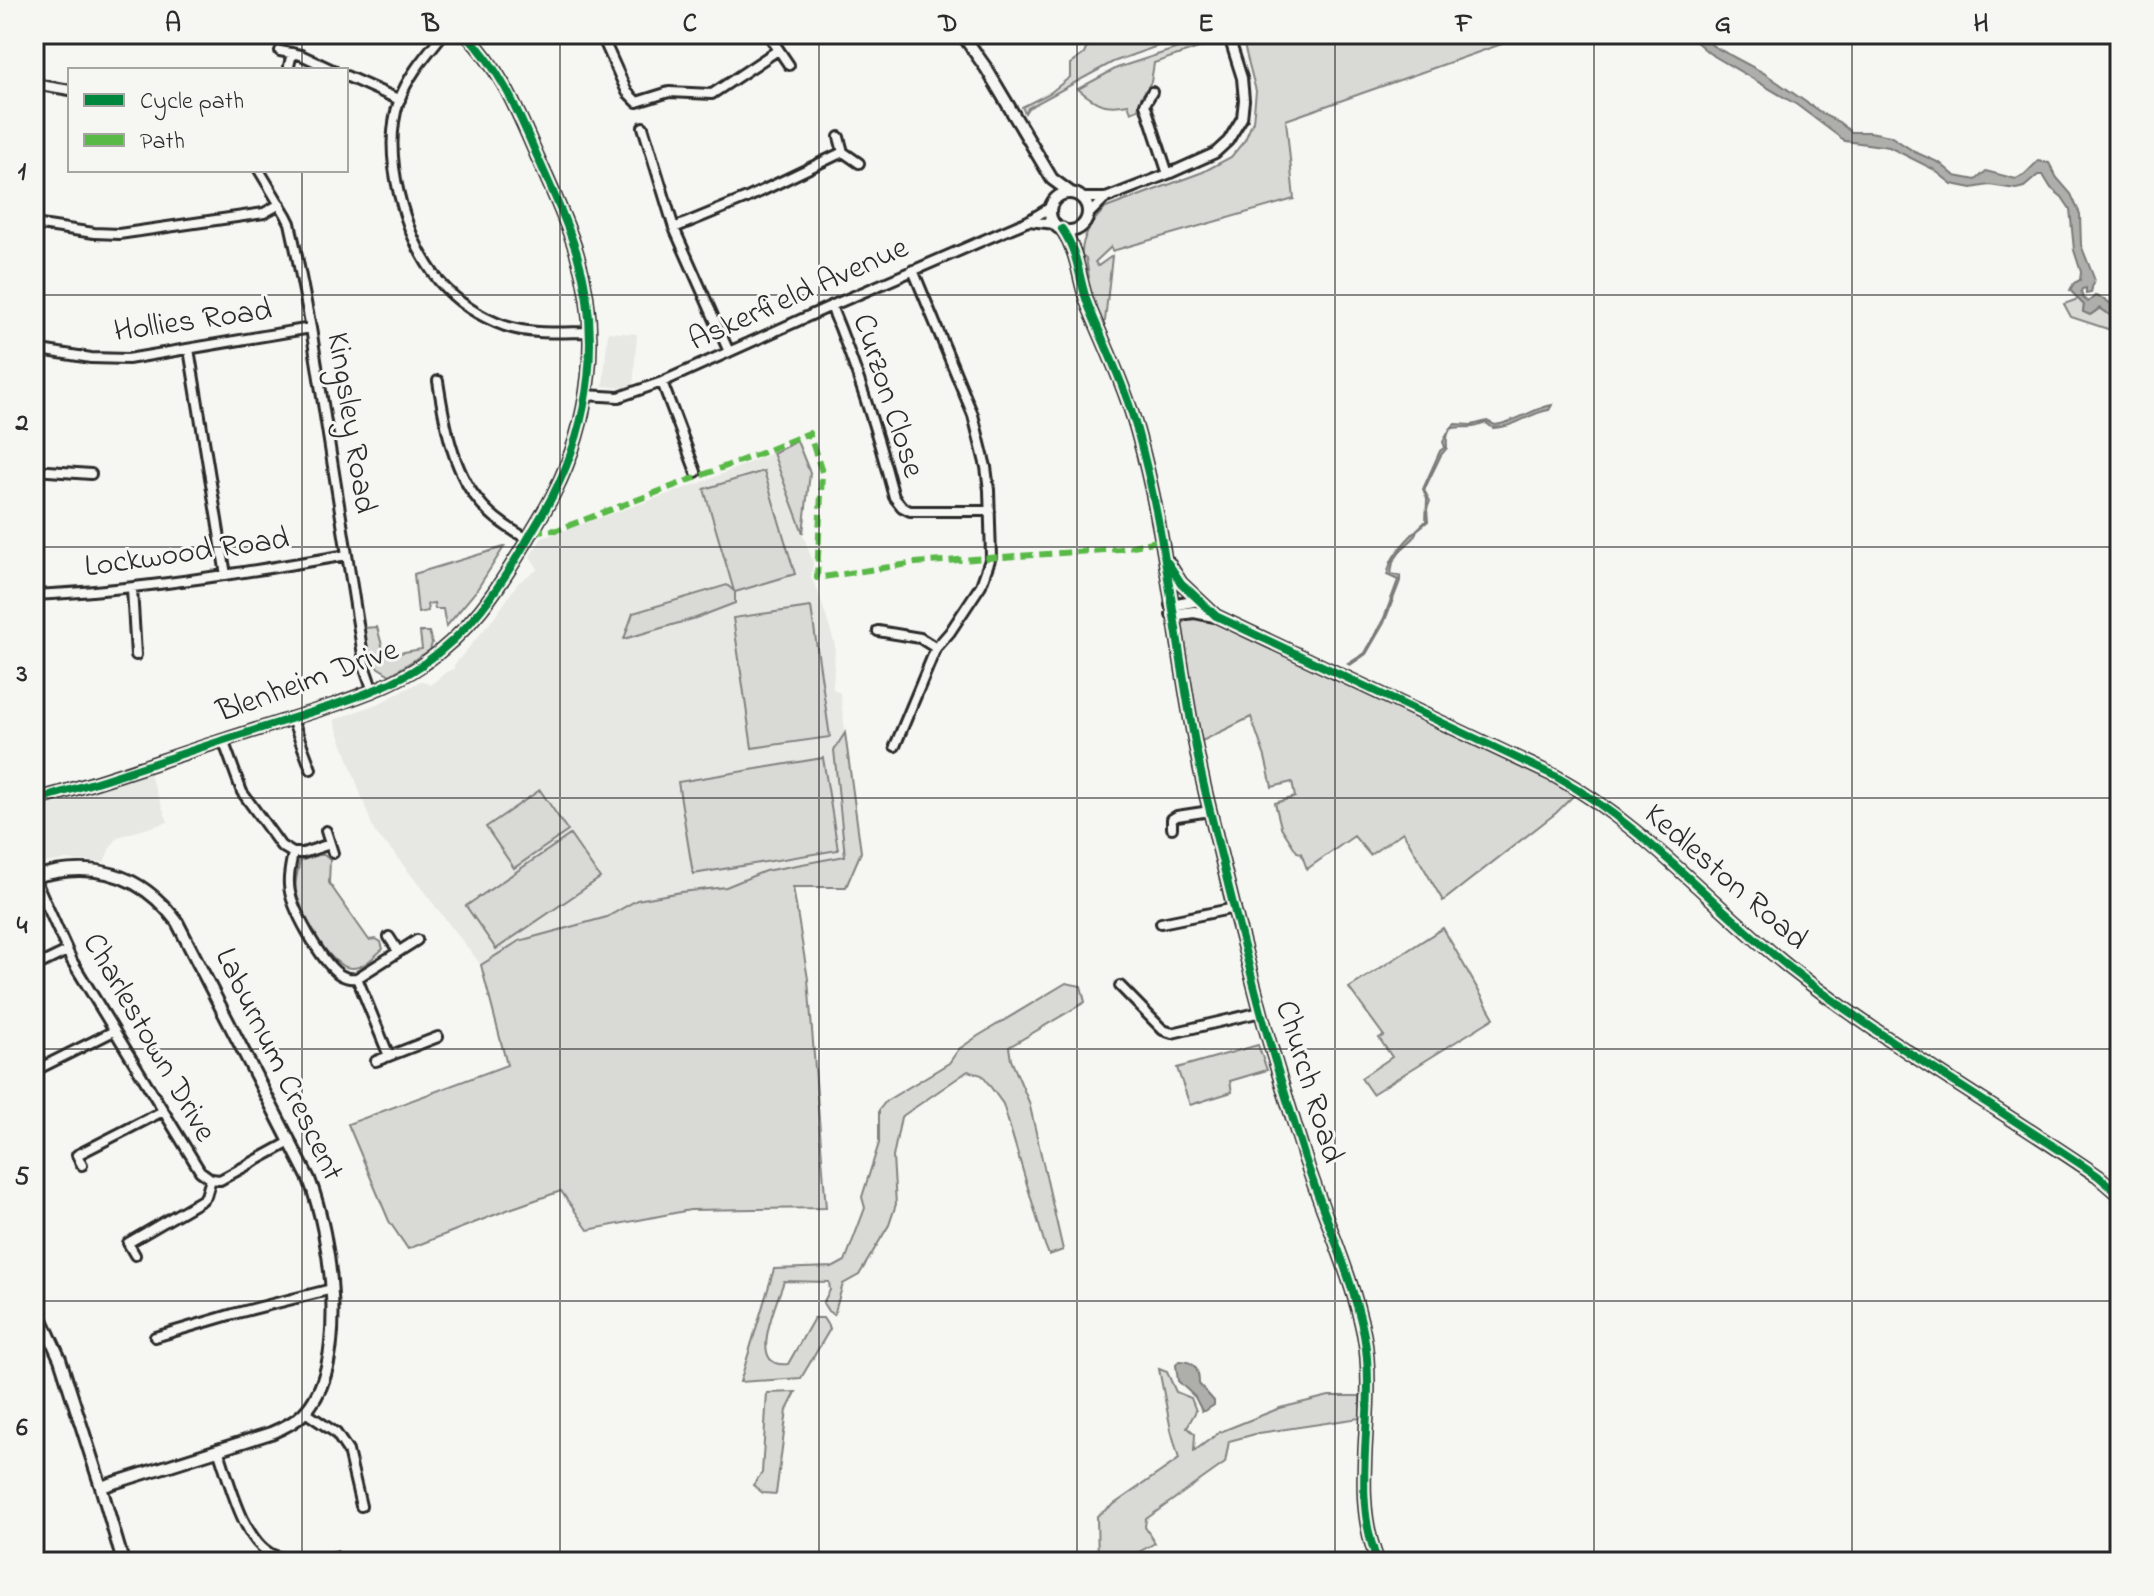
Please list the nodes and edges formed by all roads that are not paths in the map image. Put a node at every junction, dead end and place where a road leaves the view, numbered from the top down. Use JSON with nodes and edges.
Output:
{"nodes":[{"id":1,"x":443,"y":34,"type":"edge"},
{"id":2,"x":466,"y":34,"type":"edge"},
{"id":3,"x":601,"y":34,"type":"edge"},
{"id":4,"x":768,"y":34,"type":"edge"},
{"id":5,"x":962,"y":34,"type":"edge"},
{"id":6,"x":1228,"y":34,"type":"edge"},
{"id":7,"x":778,"y":50,"type":"junction"},
{"id":8,"x":280,"y":51,"type":"dead end"},
{"id":9,"x":292,"y":53,"type":"junction"},
{"id":10,"x":789,"y":65,"type":"dead end"},
{"id":11,"x":289,"y":66,"type":"dead end"},
{"id":12,"x":329,"y":68,"type":"edge"},
{"id":13,"x":348,"y":77,"type":"edge"},
{"id":14,"x":34,"y":84,"type":"edge"},
{"id":15,"x":68,"y":90,"type":"edge"},
{"id":16,"x":1152,"y":92,"type":"dead end"},
{"id":17,"x":400,"y":100,"type":"junction"},
{"id":18,"x":1147,"y":113,"type":"junction"},
{"id":19,"x":1134,"y":117,"type":"dead end"},
{"id":20,"x":643,"y":127,"type":"dead end"},
{"id":21,"x":839,"y":137,"type":"dead end"},
{"id":22,"x":843,"y":152,"type":"junction"},
{"id":23,"x":859,"y":163,"type":"dead end"},
{"id":24,"x":260,"y":172,"type":"edge"},
{"id":25,"x":1168,"y":174,"type":"junction"},
{"id":26,"x":1052,"y":179,"type":"junction"},
{"id":27,"x":1076,"y":195,"type":"junction"},
{"id":28,"x":1106,"y":198,"type":"junction"},
{"id":29,"x":280,"y":204,"type":"junction"},
{"id":30,"x":1052,"y":205,"type":"junction"},
{"id":31,"x":1087,"y":216,"type":"junction"},
{"id":32,"x":1028,"y":221,"type":"junction"},
{"id":33,"x":34,"y":224,"type":"edge"},
{"id":34,"x":1080,"y":226,"type":"junction"},
{"id":35,"x":1059,"y":227,"type":"junction"},
{"id":36,"x":674,"y":228,"type":"junction"},
{"id":37,"x":1075,"y":251,"type":"junction"},
{"id":38,"x":913,"y":270,"type":"junction"},
{"id":39,"x":831,"y":306,"type":"junction"},
{"id":40,"x":311,"y":328,"type":"junction"},
{"id":41,"x":590,"y":332,"type":"junction"},
{"id":42,"x":34,"y":349,"type":"edge"},
{"id":43,"x":189,"y":349,"type":"junction"},
{"id":44,"x":729,"y":352,"type":"junction"},
{"id":45,"x":438,"y":381,"type":"dead end"},
{"id":46,"x":662,"y":382,"type":"junction"},
{"id":47,"x":585,"y":395,"type":"junction"},
{"id":48,"x":691,"y":467,"type":"dead end"},
{"id":49,"x":34,"y":470,"type":"edge"},
{"id":50,"x":91,"y":474,"type":"dead end"},
{"id":51,"x":990,"y":511,"type":"junction"},
{"id":52,"x":528,"y":539,"type":"junction"},
{"id":53,"x":347,"y":555,"type":"junction"},
{"id":54,"x":1164,"y":555,"type":"junction"},
{"id":55,"x":226,"y":575,"type":"junction"},
{"id":56,"x":132,"y":589,"type":"junction"},
{"id":57,"x":34,"y":595,"type":"edge"},
{"id":58,"x":1199,"y":600,"type":"junction"},
{"id":59,"x":1172,"y":610,"type":"junction"},
{"id":60,"x":1216,"y":616,"type":"junction"},
{"id":61,"x":878,"y":631,"type":"dead end"},
{"id":62,"x":895,"y":635,"type":"junction"},
{"id":63,"x":892,"y":648,"type":"dead end"},
{"id":64,"x":936,"y":648,"type":"junction"},
{"id":65,"x":136,"y":655,"type":"dead end"},
{"id":66,"x":373,"y":691,"type":"junction"},
{"id":67,"x":898,"y":710,"type":"dead end"},
{"id":68,"x":909,"y":715,"type":"junction"},
{"id":69,"x":292,"y":719,"type":"junction"},
{"id":70,"x":223,"y":740,"type":"junction"},
{"id":71,"x":895,"y":746,"type":"dead end"},
{"id":72,"x":311,"y":769,"type":"dead end"},
{"id":73,"x":34,"y":800,"type":"edge"},
{"id":74,"x":1210,"y":811,"type":"junction"},
{"id":75,"x":1172,"y":828,"type":"dead end"},
{"id":76,"x":326,"y":831,"type":"dead end"},
{"id":77,"x":293,"y":853,"type":"junction"},
{"id":78,"x":34,"y":877,"type":"edge"},
{"id":79,"x":1235,"y":908,"type":"junction"},
{"id":80,"x":1161,"y":923,"type":"dead end"},
{"id":81,"x":389,"y":937,"type":"dead end"},
{"id":82,"x":417,"y":940,"type":"dead end"},
{"id":83,"x":67,"y":951,"type":"junction"},
{"id":84,"x":398,"y":951,"type":"junction"},
{"id":85,"x":34,"y":967,"type":"edge"},
{"id":86,"x":357,"y":978,"type":"junction"},
{"id":87,"x":1120,"y":986,"type":"dead end"},
{"id":88,"x":1261,"y":1012,"type":"junction"},
{"id":89,"x":114,"y":1031,"type":"junction"},
{"id":90,"x":438,"y":1037,"type":"dead end"},
{"id":91,"x":389,"y":1056,"type":"junction"},
{"id":92,"x":376,"y":1061,"type":"dead end"},
{"id":93,"x":34,"y":1071,"type":"edge"},
{"id":94,"x":163,"y":1111,"type":"junction"},
{"id":95,"x":290,"y":1142,"type":"junction"},
{"id":96,"x":82,"y":1165,"type":"dead end"},
{"id":97,"x":211,"y":1179,"type":"junction"},
{"id":98,"x":2120,"y":1195,"type":"edge"},
{"id":99,"x":135,"y":1255,"type":"dead end"},
{"id":100,"x":332,"y":1289,"type":"junction"},
{"id":101,"x":34,"y":1302,"type":"edge"},
{"id":102,"x":186,"y":1329,"type":"junction"},
{"id":103,"x":155,"y":1337,"type":"dead end"},
{"id":104,"x":190,"y":1342,"type":"dead end"},
{"id":105,"x":305,"y":1412,"type":"junction"},
{"id":106,"x":218,"y":1449,"type":"junction"},
{"id":107,"x":101,"y":1487,"type":"junction"},
{"id":108,"x":361,"y":1506,"type":"dead end"},
{"id":109,"x":123,"y":1562,"type":"edge"},
{"id":110,"x":298,"y":1562,"type":"edge"},
{"id":111,"x":1378,"y":1562,"type":"edge"}],
"edges":[{"from":1,"to":17,"type":"street"},
{"from":2,"to":41,"type":"street","name":"Blenheim Drive"},
{"from":3,"to":7,"type":"street"},
{"from":4,"to":7,"type":"street"},
{"from":5,"to":26,"type":"street"},
{"from":6,"to":25,"type":"street"},
{"from":7,"to":10,"type":"street"},
{"from":8,"to":9,"type":"street"},
{"from":9,"to":11,"type":"street"},
{"from":9,"to":12,"type":"street"},
{"from":13,"to":17,"type":"street"},
{"from":14,"to":15,"type":"street"},
{"from":16,"to":18,"type":"street"},
{"from":17,"to":41,"type":"street"},
{"from":18,"to":19,"type":"street"},
{"from":18,"to":25,"type":"street"},
{"from":20,"to":36,"type":"street"},
{"from":21,"to":22,"type":"street"},
{"from":22,"to":23,"type":"street"},
{"from":22,"to":36,"type":"street"},
{"from":24,"to":29,"type":"street","name":"Kingsley Road"},
{"from":25,"to":28,"type":"street"},
{"from":26,"to":27,"type":"street"},
{"from":26,"to":30,"type":"street"},
{"from":27,"to":28,"type":"street"},
{"from":27,"to":30,"type":"street"},
{"from":27,"to":31,"type":"street"},
{"from":28,"to":31,"type":"street"},
{"from":29,"to":33,"type":"street"},
{"from":29,"to":40,"type":"street","name":"Kingsley Road"},
{"from":30,"to":32,"type":"street","name":"Askerfield Avenue"},
{"from":30,"to":35,"type":"street"},
{"from":31,"to":34,"type":"street"},
{"from":32,"to":35,"type":"street","name":"Askerfield Avenue"},
{"from":32,"to":38,"type":"street","name":"Askerfield Avenue"},
{"from":34,"to":35,"type":"street"},
{"from":34,"to":37,"type":"street","name":"Kedleston Road"},
{"from":35,"to":37,"type":"street","name":"Kedleston Road"},
{"from":36,"to":44,"type":"street"},
{"from":37,"to":54,"type":"street","name":"Kedleston Road"},
{"from":38,"to":39,"type":"street","name":"Askerfield Avenue"},
{"from":38,"to":51,"type":"street"},
{"from":39,"to":44,"type":"street","name":"Askerfield Avenue"},
{"from":39,"to":51,"type":"street","name":"Curzon Close"},
{"from":40,"to":43,"type":"street","name":"Hollies Road"},
{"from":40,"to":53,"type":"street","name":"Kingsley Road"},
{"from":41,"to":47,"type":"street","name":"Blenheim Drive"},
{"from":42,"to":43,"type":"street","name":"Hollies Road"},
{"from":43,"to":55,"type":"street"},
{"from":44,"to":46,"type":"street","name":"Askerfield Avenue"},
{"from":45,"to":52,"type":"street"},
{"from":46,"to":47,"type":"street","name":"Askerfield Avenue"},
{"from":46,"to":48,"type":"street"},
{"from":47,"to":52,"type":"street","name":"Blenheim Drive"},
{"from":49,"to":50,"type":"street"},
{"from":51,"to":64,"type":"street"},
{"from":52,"to":66,"type":"street","name":"Blenheim Drive"},
{"from":53,"to":55,"type":"street","name":"Lockwood Road"},
{"from":53,"to":66,"type":"street","name":"Kingsley Road"},
{"from":54,"to":58,"type":"street","name":"Kedleston Road"},
{"from":54,"to":59,"type":"street","name":"Kedleston Road"},
{"from":55,"to":56,"type":"street","name":"Lockwood Road"},
{"from":56,"to":57,"type":"street","name":"Lockwood Road"},
{"from":56,"to":65,"type":"street"},
{"from":58,"to":59,"type":"street"},
{"from":58,"to":60,"type":"street","name":"Kedleston Road"},
{"from":59,"to":60,"type":"street","name":"Kedleston Road"},
{"from":59,"to":74,"type":"street","name":"Church Road"},
{"from":60,"to":98,"type":"street","name":"Kedleston Road"},
{"from":61,"to":62,"type":"street"},
{"from":62,"to":63,"type":"street"},
{"from":62,"to":64,"type":"street"},
{"from":64,"to":68,"type":"street"},
{"from":66,"to":69,"type":"street","name":"Blenheim Drive"},
{"from":67,"to":68,"type":"street"},
{"from":68,"to":71,"type":"street"},
{"from":69,"to":70,"type":"street","name":"Blenheim Drive"},
{"from":69,"to":72,"type":"street","name":"Blenheim Drive"},
{"from":70,"to":73,"type":"street","name":"Blenheim Drive"},
{"from":70,"to":77,"type":"street"},
{"from":74,"to":75,"type":"street"},
{"from":74,"to":79,"type":"street","name":"Church Road"},
{"from":76,"to":77,"type":"street"},
{"from":77,"to":86,"type":"street"},
{"from":78,"to":83,"type":"street","name":"Charlestown Drive"},
{"from":78,"to":95,"type":"street","name":"Laburnum Crescent"},
{"from":79,"to":80,"type":"street"},
{"from":79,"to":88,"type":"street","name":"Church Road"},
{"from":81,"to":84,"type":"street"},
{"from":82,"to":84,"type":"street"},
{"from":83,"to":85,"type":"street"},
{"from":83,"to":89,"type":"street","name":"Charlestown Drive"},
{"from":84,"to":86,"type":"street"},
{"from":86,"to":91,"type":"street"},
{"from":87,"to":88,"type":"street"},
{"from":88,"to":111,"type":"street","name":"Church Road"},
{"from":89,"to":93,"type":"street"},
{"from":89,"to":94,"type":"street","name":"Charlestown Drive"},
{"from":90,"to":91,"type":"street"},
{"from":91,"to":92,"type":"street"},
{"from":94,"to":96,"type":"street"},
{"from":94,"to":97,"type":"street","name":"Charlestown Drive"},
{"from":95,"to":97,"type":"street","name":"Charlestown Drive"},
{"from":95,"to":100,"type":"street","name":"Laburnum Crescent"},
{"from":97,"to":99,"type":"street"},
{"from":100,"to":102,"type":"street"},
{"from":100,"to":105,"type":"street","name":"Laburnum Crescent"},
{"from":101,"to":107,"type":"street"},
{"from":102,"to":103,"type":"street"},
{"from":102,"to":104,"type":"street"},
{"from":105,"to":106,"type":"street"},
{"from":105,"to":108,"type":"street"},
{"from":106,"to":107,"type":"street"},
{"from":106,"to":110,"type":"street"},
{"from":107,"to":109,"type":"street"}]}
